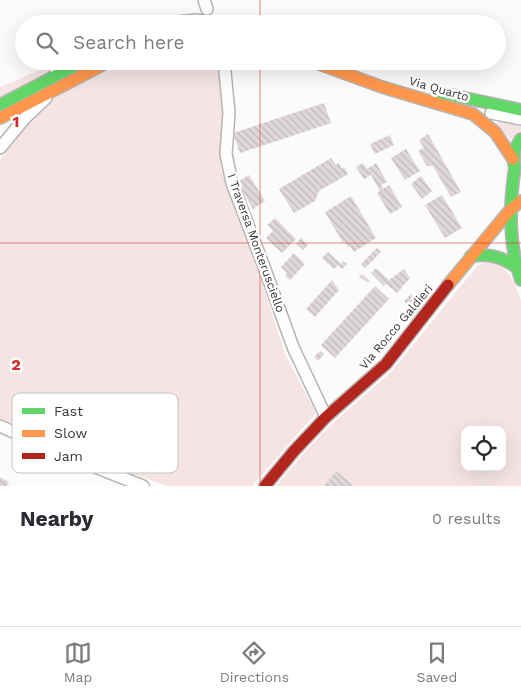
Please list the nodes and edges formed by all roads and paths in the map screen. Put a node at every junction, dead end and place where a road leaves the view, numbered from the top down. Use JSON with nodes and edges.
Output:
{"nodes":[{"id":1,"x":67,"y":70,"type":"edge"},
{"id":2,"x":93,"y":70,"type":"edge"},
{"id":3,"x":225,"y":70,"type":"edge"},
{"id":4,"x":336,"y":70,"type":"edge"},
{"id":5,"x":367,"y":70,"type":"edge"},
{"id":6,"x":51,"y":92,"type":"junction"},
{"id":7,"x":0,"y":105,"type":"edge"},
{"id":8,"x":521,"y":110,"type":"edge"},
{"id":9,"x":491,"y":113,"type":"dead end"},
{"id":10,"x":0,"y":118,"type":"edge"},
{"id":11,"x":521,"y":119,"type":"edge"},
{"id":12,"x":521,"y":139,"type":"edge"},
{"id":13,"x":0,"y":148,"type":"edge"},
{"id":14,"x":516,"y":167,"type":"edge"},
{"id":15,"x":521,"y":200,"type":"edge"},
{"id":16,"x":510,"y":210,"type":"junction"},
{"id":17,"x":471,"y":256,"type":"junction"},
{"id":18,"x":516,"y":267,"type":"junction"},
{"id":19,"x":521,"y":280,"type":"edge"},
{"id":20,"x":326,"y":417,"type":"junction"},
{"id":21,"x":0,"y":426,"type":"edge"},
{"id":22,"x":12,"y":431,"type":"edge"},
{"id":23,"x":110,"y":473,"type":"edge"},
{"id":24,"x":143,"y":486,"type":"edge"},
{"id":25,"x":265,"y":486,"type":"edge"}],
"edges":[{"from":1,"to":7,"type":"street"},
{"from":2,"to":6,"type":"street"},
{"from":3,"to":20,"type":"street","name":"I Traversa Monterusciello"},
{"from":4,"to":14,"type":"street","name":"Via Quarto"},
{"from":5,"to":8,"type":"street"},
{"from":6,"to":10,"type":"street"},
{"from":6,"to":13,"type":"street"},
{"from":9,"to":11,"type":"street"},
{"from":12,"to":14,"type":"street"},
{"from":14,"to":16,"type":"street"},
{"from":15,"to":16,"type":"street","name":"Via Rocco Galdieri"},
{"from":16,"to":17,"type":"street","name":"Via Rocco Galdieri"},
{"from":16,"to":18,"type":"street"},
{"from":17,"to":18,"type":"street"},
{"from":17,"to":20,"type":"street","name":"Via Rocco Galdieri"},
{"from":18,"to":19,"type":"street"},
{"from":20,"to":25,"type":"street","name":"Via Rocco Galdieri"},
{"from":21,"to":22,"type":"street"},
{"from":23,"to":24,"type":"street"}]}
